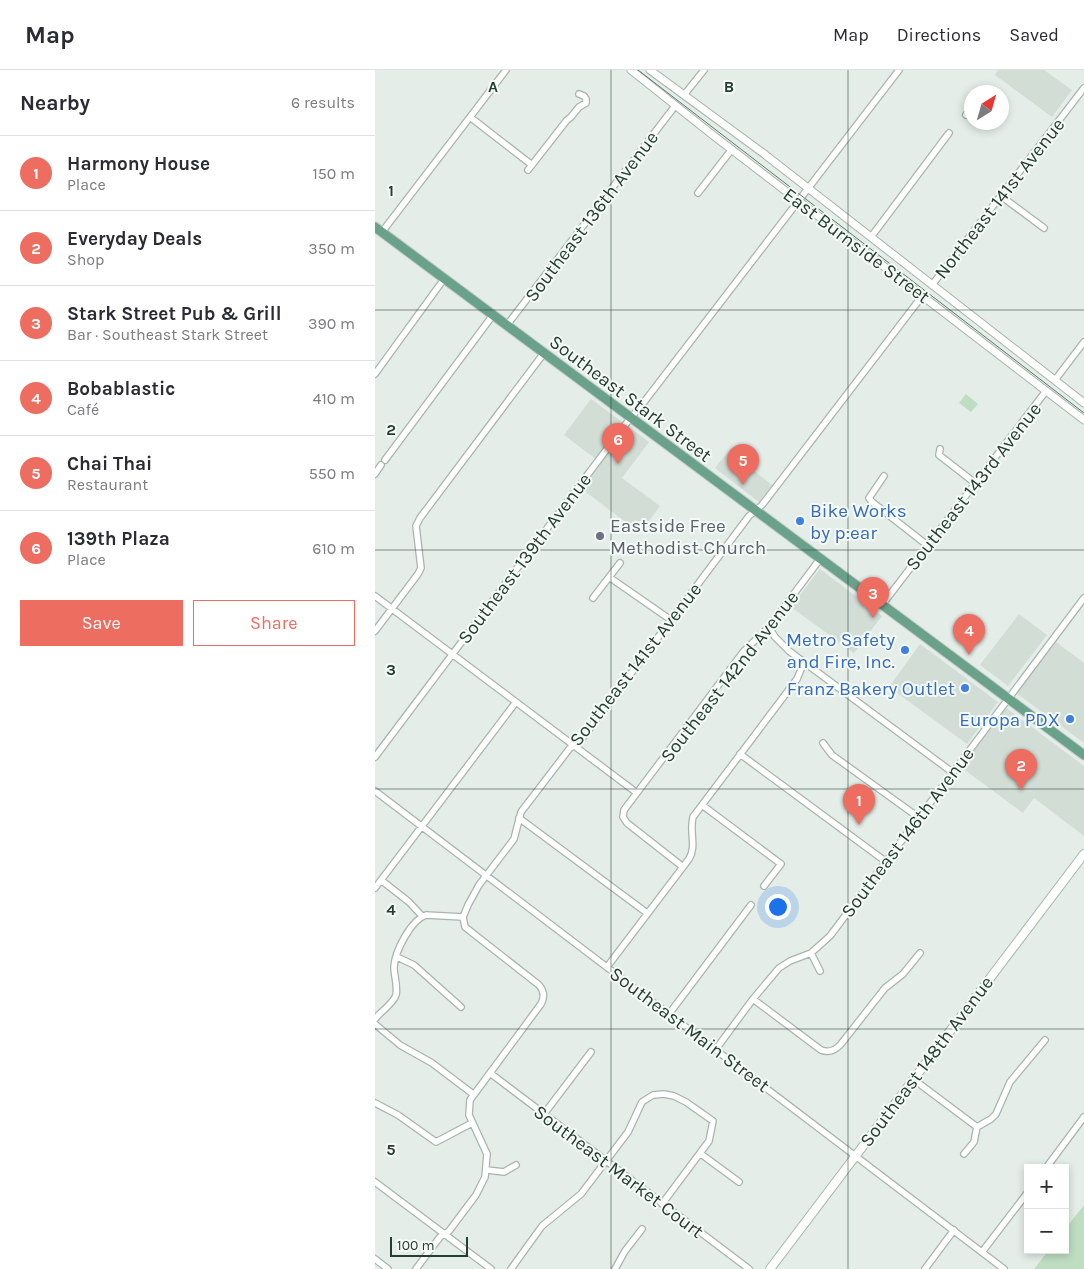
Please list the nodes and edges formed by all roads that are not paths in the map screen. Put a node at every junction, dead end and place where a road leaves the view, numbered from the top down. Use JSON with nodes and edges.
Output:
{"nodes":[{"id":1,"x":506,"y":70,"type":"edge"},
{"id":2,"x":631,"y":70,"type":"edge"},
{"id":3,"x":650,"y":70,"type":"edge"},
{"id":4,"x":704,"y":70,"type":"edge"},
{"id":5,"x":899,"y":70,"type":"edge"},
{"id":6,"x":1084,"y":88,"type":"edge"},
{"id":7,"x":579,"y":94,"type":"dead end"},
{"id":8,"x":684,"y":95,"type":"junction"},
{"id":9,"x":675,"y":106,"type":"junction"},
{"id":10,"x":470,"y":117,"type":"junction"},
{"id":11,"x":949,"y":133,"type":"dead end"},
{"id":12,"x":732,"y":150,"type":"junction"},
{"id":13,"x":698,"y":193,"type":"dead end"},
{"id":14,"x":804,"y":195,"type":"junction"},
{"id":15,"x":1001,"y":196,"type":"junction"},
{"id":16,"x":1044,"y":228,"type":"dead end"},
{"id":17,"x":378,"y":229,"type":"edge"},
{"id":18,"x":871,"y":237,"type":"junction"},
{"id":19,"x":444,"y":279,"type":"junction"},
{"id":20,"x":932,"y":285,"type":"junction"},
{"id":21,"x":923,"y":295,"type":"junction"},
{"id":22,"x":493,"y":315,"type":"junction"},
{"id":23,"x":507,"y":325,"type":"junction"},
{"id":24,"x":1084,"y":342,"type":"edge"},
{"id":25,"x":544,"y":353,"type":"junction"},
{"id":26,"x":375,"y":374,"type":"edge"},
{"id":27,"x":1055,"y":380,"type":"junction"},
{"id":28,"x":1046,"y":391,"type":"junction"},
{"id":29,"x":1084,"y":403,"type":"edge"},
{"id":30,"x":631,"y":418,"type":"junction"},
{"id":31,"x":1084,"y":420,"type":"edge"},
{"id":32,"x":940,"y":449,"type":"dead end"},
{"id":33,"x":375,"y":474,"type":"edge"},
{"id":34,"x":884,"y":476,"type":"dead end"},
{"id":35,"x":975,"y":482,"type":"junction"},
{"id":36,"x":755,"y":511,"type":"junction"},
{"id":37,"x":927,"y":545,"type":"junction"},
{"id":38,"x":820,"y":559,"type":"junction"},
{"id":39,"x":620,"y":563,"type":"dead end"},
{"id":40,"x":609,"y":577,"type":"junction"},
{"id":41,"x":375,"y":596,"type":"edge"},
{"id":42,"x":593,"y":598,"type":"dead end"},
{"id":43,"x":1084,"y":598,"type":"edge"},
{"id":44,"x":882,"y":605,"type":"junction"},
{"id":45,"x":391,"y":608,"type":"junction"},
{"id":46,"x":671,"y":620,"type":"junction"},
{"id":47,"x":769,"y":627,"type":"junction"},
{"id":48,"x":375,"y":631,"type":"edge"},
{"id":49,"x":452,"y":654,"type":"junction"},
{"id":50,"x":804,"y":662,"type":"junction"},
{"id":51,"x":1007,"y":698,"type":"junction"},
{"id":52,"x":516,"y":702,"type":"junction"},
{"id":53,"x":823,"y":743,"type":"dead end"},
{"id":54,"x":574,"y":746,"type":"junction"},
{"id":55,"x":740,"y":754,"type":"junction"},
{"id":56,"x":1084,"y":755,"type":"edge"},
{"id":57,"x":375,"y":757,"type":"edge"},
{"id":58,"x":952,"y":772,"type":"junction"},
{"id":59,"x":375,"y":791,"type":"edge"},
{"id":60,"x":637,"y":793,"type":"junction"},
{"id":61,"x":702,"y":805,"type":"junction"},
{"id":62,"x":918,"y":817,"type":"junction"},
{"id":63,"x":519,"y":818,"type":"junction"},
{"id":64,"x":423,"y":827,"type":"junction"},
{"id":65,"x":1084,"y":854,"type":"edge"},
{"id":66,"x":885,"y":860,"type":"junction"},
{"id":67,"x":683,"y":867,"type":"junction"},
{"id":68,"x":487,"y":876,"type":"junction"},
{"id":69,"x":381,"y":880,"type":"junction"},
{"id":70,"x":764,"y":886,"type":"dead end"},
{"id":71,"x":375,"y":888,"type":"edge"},
{"id":72,"x":751,"y":905,"type":"dead end"},
{"id":73,"x":647,"y":913,"type":"junction"},
{"id":74,"x":422,"y":916,"type":"junction"},
{"id":75,"x":463,"y":917,"type":"junction"},
{"id":76,"x":811,"y":953,"type":"junction"},
{"id":77,"x":920,"y":953,"type":"dead end"},
{"id":78,"x":397,"y":957,"type":"junction"},
{"id":79,"x":607,"y":966,"type":"junction"},
{"id":80,"x":820,"y":971,"type":"dead end"},
{"id":81,"x":753,"y":999,"type":"junction"},
{"id":82,"x":461,"y":1007,"type":"dead end"},
{"id":83,"x":669,"y":1014,"type":"junction"},
{"id":84,"x":375,"y":1018,"type":"edge"},
{"id":85,"x":375,"y":1024,"type":"edge"},
{"id":86,"x":1045,"y":1040,"type":"dead end"},
{"id":87,"x":716,"y":1049,"type":"junction"},
{"id":88,"x":591,"y":1052,"type":"dead end"},
{"id":89,"x":490,"y":1073,"type":"junction"},
{"id":90,"x":913,"y":1079,"type":"junction"},
{"id":91,"x":473,"y":1094,"type":"junction"},
{"id":92,"x":375,"y":1102,"type":"edge"},
{"id":93,"x":544,"y":1114,"type":"junction"},
{"id":94,"x":1084,"y":1117,"type":"edge"},
{"id":95,"x":472,"y":1122,"type":"junction"},
{"id":96,"x":977,"y":1127,"type":"junction"},
{"id":97,"x":701,"y":1154,"type":"junction"},
{"id":98,"x":963,"y":1154,"type":"dead end"},
{"id":99,"x":855,"y":1155,"type":"junction"},
{"id":100,"x":606,"y":1161,"type":"junction"},
{"id":101,"x":1049,"y":1164,"type":"edge"},
{"id":102,"x":516,"y":1165,"type":"dead end"},
{"id":103,"x":487,"y":1170,"type":"junction"},
{"id":104,"x":375,"y":1182,"type":"edge"},
{"id":105,"x":739,"y":1182,"type":"dead end"},
{"id":106,"x":1024,"y":1197,"type":"edge"},
{"id":107,"x":662,"y":1204,"type":"junction"},
{"id":108,"x":642,"y":1229,"type":"dead end"},
{"id":109,"x":954,"y":1230,"type":"junction"},
{"id":110,"x":444,"y":1234,"type":"junction"},
{"id":111,"x":982,"y":1252,"type":"junction"},
{"id":112,"x":375,"y":1259,"type":"edge"},
{"id":113,"x":388,"y":1269,"type":"edge"},
{"id":114,"x":416,"y":1269,"type":"edge"},
{"id":115,"x":491,"y":1269,"type":"edge"},
{"id":116,"x":511,"y":1269,"type":"edge"},
{"id":117,"x":615,"y":1269,"type":"edge"},
{"id":118,"x":749,"y":1269,"type":"edge"},
{"id":119,"x":770,"y":1269,"type":"edge"},
{"id":120,"x":925,"y":1269,"type":"edge"},
{"id":121,"x":1003,"y":1269,"type":"edge"}],
"edges":[{"from":1,"to":10,"type":"street"},
{"from":2,"to":9,"type":"street","name":"East Burnside Street"},
{"from":3,"to":8,"type":"street","name":"East Burnside Street"},
{"from":4,"to":8,"type":"street"},
{"from":5,"to":14,"type":"street","name":"Southeast 139th Avenue"},
{"from":6,"to":15,"type":"street","name":"Northeast 141st Avenue"},
{"from":7,"to":10,"type":"street"},
{"from":8,"to":14,"type":"street","name":"East Burnside Street"},
{"from":9,"to":12,"type":"street","name":"East Burnside Street"},
{"from":9,"to":23,"type":"street","name":"Southeast 136th Avenue"},
{"from":10,"to":17,"type":"street"},
{"from":11,"to":18,"type":"street"},
{"from":12,"to":13,"type":"street"},
{"from":12,"to":14,"type":"street","name":"East Burnside Street"},
{"from":14,"to":18,"type":"street","name":"East Burnside Street"},
{"from":14,"to":21,"type":"street","name":"East Burnside Street"},
{"from":14,"to":30,"type":"street","name":"Southeast 139th Avenue"},
{"from":15,"to":16,"type":"street"},
{"from":15,"to":20,"type":"street","name":"Northeast 141st Avenue"},
{"from":17,"to":19,"type":"main road","name":"Southeast Stark Street"},
{"from":18,"to":20,"type":"street","name":"East Burnside Street"},
{"from":19,"to":22,"type":"main road","name":"Southeast Stark Street"},
{"from":19,"to":26,"type":"street"},
{"from":20,"to":27,"type":"street","name":"East Burnside Street"},
{"from":21,"to":28,"type":"street","name":"East Burnside Street"},
{"from":21,"to":36,"type":"street","name":"Southeast 141st Avenue"},
{"from":22,"to":23,"type":"main road","name":"Southeast Stark Street"},
{"from":22,"to":33,"type":"street"},
{"from":23,"to":25,"type":"main road","name":"Southeast Stark Street"},
{"from":24,"to":27,"type":"street"},
{"from":25,"to":30,"type":"main road","name":"Southeast Stark Street"},
{"from":25,"to":45,"type":"street"},
{"from":27,"to":29,"type":"street","name":"East Burnside Street"},
{"from":28,"to":31,"type":"street","name":"East Burnside Street"},
{"from":28,"to":35,"type":"street","name":"Southeast 143rd Avenue"},
{"from":30,"to":36,"type":"main road","name":"Southeast Stark Street"},
{"from":30,"to":49,"type":"street","name":"Southeast 139th Avenue"},
{"from":32,"to":35,"type":"street"},
{"from":34,"to":37,"type":"street"},
{"from":35,"to":37,"type":"street","name":"Southeast 143rd Avenue"},
{"from":36,"to":38,"type":"main road","name":"Southeast Stark Street"},
{"from":36,"to":46,"type":"street","name":"Southeast 141st Avenue"},
{"from":37,"to":44,"type":"street","name":"Southeast 143rd Avenue"},
{"from":38,"to":44,"type":"main road","name":"Southeast Stark Street"},
{"from":38,"to":47,"type":"street","name":"Southeast 142nd Avenue"},
{"from":39,"to":40,"type":"street"},
{"from":40,"to":42,"type":"street"},
{"from":40,"to":46,"type":"street"},
{"from":41,"to":45,"type":"street"},
{"from":43,"to":51,"type":"street","name":"Southeast 146th Avenue"},
{"from":44,"to":51,"type":"main road","name":"Southeast Stark Street"},
{"from":45,"to":48,"type":"street"},
{"from":45,"to":49,"type":"street"},
{"from":46,"to":54,"type":"street","name":"Southeast 141st Avenue"},
{"from":47,"to":50,"type":"street"},
{"from":47,"to":60,"type":"street","name":"Southeast 142nd Avenue"},
{"from":49,"to":52,"type":"street"},
{"from":49,"to":57,"type":"street","name":"Southeast 139th Avenue"},
{"from":50,"to":55,"type":"street"},
{"from":50,"to":58,"type":"street"},
{"from":51,"to":56,"type":"main road","name":"Southeast Stark Street"},
{"from":51,"to":58,"type":"street","name":"Southeast 146th Avenue"},
{"from":52,"to":54,"type":"street"},
{"from":52,"to":64,"type":"street"},
{"from":53,"to":62,"type":"street"},
{"from":54,"to":60,"type":"street"},
{"from":54,"to":63,"type":"street","name":"Southeast 141st Avenue"},
{"from":55,"to":61,"type":"street"},
{"from":55,"to":66,"type":"street"},
{"from":58,"to":62,"type":"street","name":"Southeast 146th Avenue"},
{"from":59,"to":64,"type":"street","name":"Southeast Main Street"},
{"from":60,"to":67,"type":"street","name":"Southeast 142nd Avenue"},
{"from":61,"to":67,"type":"street"},
{"from":61,"to":70,"type":"street"},
{"from":62,"to":66,"type":"street","name":"Southeast 146th Avenue"},
{"from":63,"to":68,"type":"street","name":"Southeast 141st Avenue"},
{"from":63,"to":73,"type":"street"},
{"from":64,"to":68,"type":"street","name":"Southeast Main Street"},
{"from":64,"to":69,"type":"street"},
{"from":65,"to":90,"type":"main road","name":"Southeast 148th Avenue"},
{"from":66,"to":76,"type":"street","name":"Southeast 146th Avenue"},
{"from":67,"to":73,"type":"street"},
{"from":68,"to":75,"type":"street","name":"Southeast 141st Avenue"},
{"from":68,"to":79,"type":"street","name":"Southeast Main Street"},
{"from":69,"to":71,"type":"street"},
{"from":69,"to":74,"type":"street"},
{"from":72,"to":83,"type":"street"},
{"from":73,"to":79,"type":"street"},
{"from":74,"to":75,"type":"street"},
{"from":74,"to":78,"type":"street"},
{"from":75,"to":89,"type":"street"},
{"from":76,"to":80,"type":"street"},
{"from":76,"to":81,"type":"street","name":"Southeast 146th Avenue"},
{"from":77,"to":81,"type":"street"},
{"from":78,"to":82,"type":"street"},
{"from":78,"to":84,"type":"street"},
{"from":79,"to":83,"type":"street","name":"Southeast Main Street"},
{"from":81,"to":87,"type":"street","name":"Southeast 146th Avenue"},
{"from":83,"to":87,"type":"street","name":"Southeast Main Street"},
{"from":85,"to":91,"type":"street"},
{"from":86,"to":96,"type":"street"},
{"from":87,"to":99,"type":"street","name":"Southeast Main Street"},
{"from":88,"to":93,"type":"street"},
{"from":89,"to":91,"type":"street"},
{"from":89,"to":93,"type":"street","name":"Southeast Market Court"},
{"from":90,"to":96,"type":"street"},
{"from":90,"to":99,"type":"main road","name":"Southeast 148th Avenue"},
{"from":91,"to":95,"type":"street"},
{"from":92,"to":95,"type":"street"},
{"from":93,"to":100,"type":"street","name":"Southeast Market Court"},
{"from":94,"to":101,"type":"street"},
{"from":95,"to":103,"type":"street"},
{"from":96,"to":98,"type":"street"},
{"from":97,"to":100,"type":"street"},
{"from":97,"to":105,"type":"street"},
{"from":97,"to":107,"type":"street"},
{"from":99,"to":109,"type":"street","name":"Southeast Main Street"},
{"from":99,"to":119,"type":"main road","name":"Southeast 148th Avenue"},
{"from":100,"to":107,"type":"street","name":"Southeast Market Court"},
{"from":100,"to":116,"type":"street"},
{"from":102,"to":103,"type":"street"},
{"from":103,"to":110,"type":"street"},
{"from":104,"to":110,"type":"street"},
{"from":106,"to":111,"type":"street"},
{"from":107,"to":118,"type":"street","name":"Southeast Market Court"},
{"from":108,"to":117,"type":"street"},
{"from":109,"to":111,"type":"street","name":"Southeast Main Street"},
{"from":109,"to":120,"type":"street"},
{"from":110,"to":114,"type":"street"},
{"from":110,"to":115,"type":"street"},
{"from":111,"to":121,"type":"street","name":"Southeast Main Street"},
{"from":112,"to":113,"type":"street"}]}
